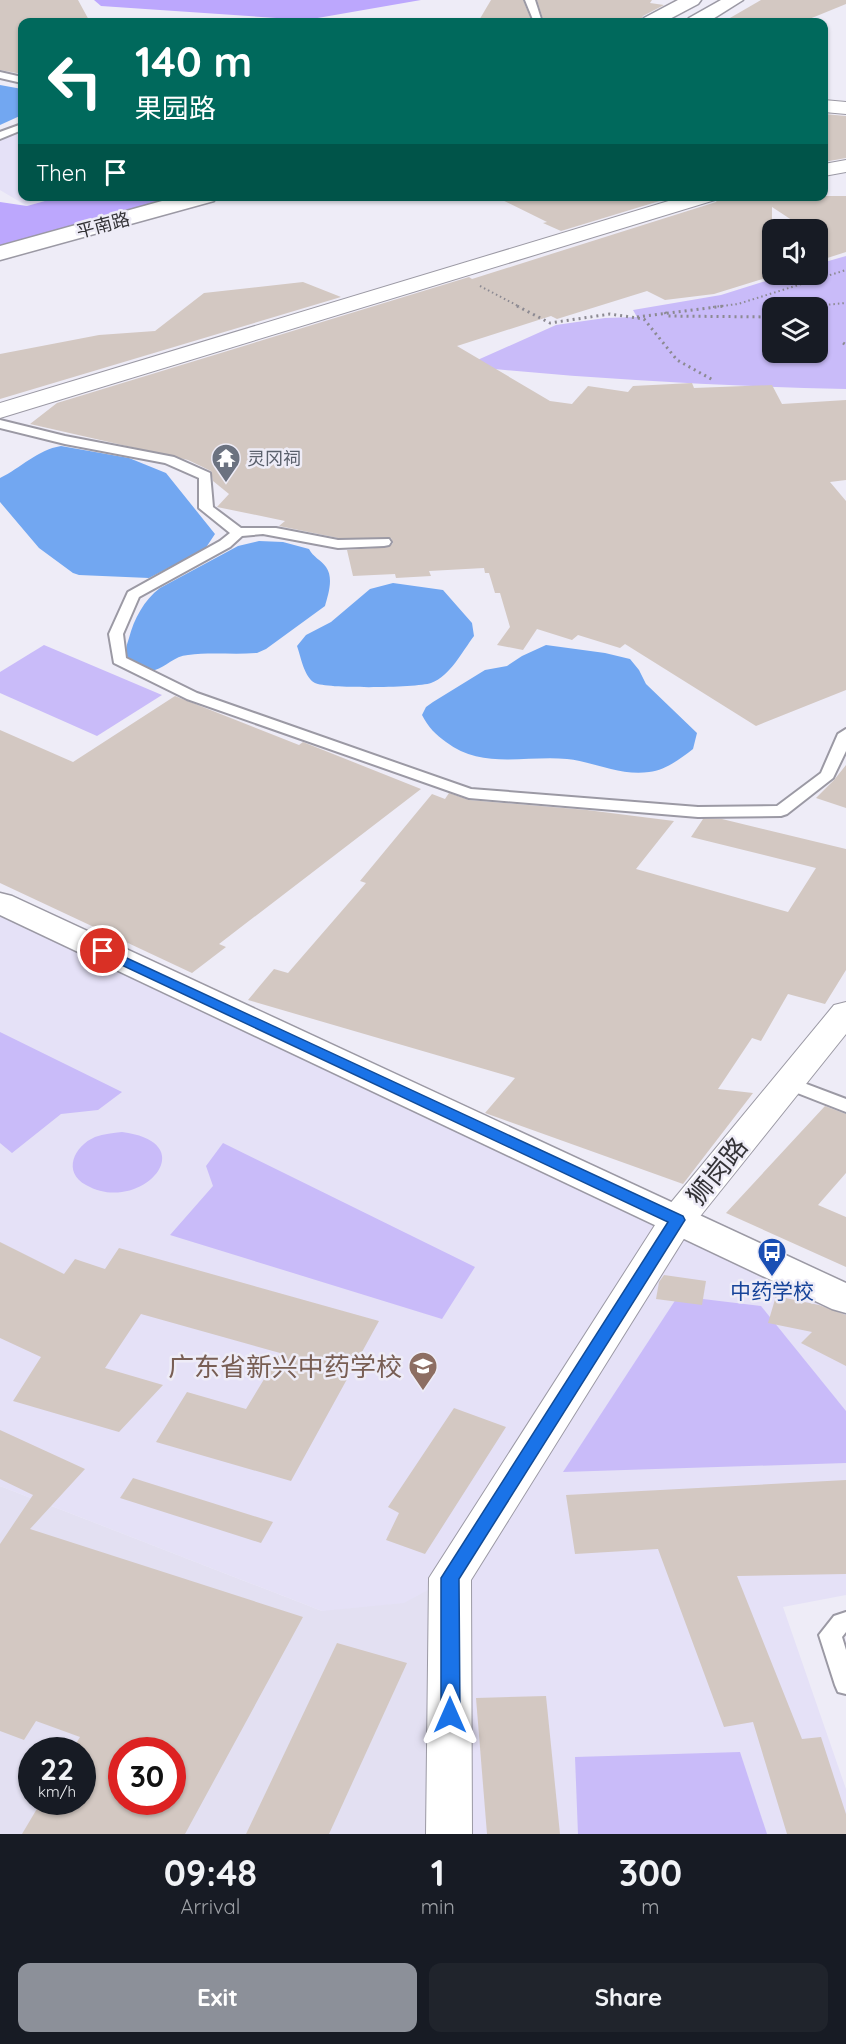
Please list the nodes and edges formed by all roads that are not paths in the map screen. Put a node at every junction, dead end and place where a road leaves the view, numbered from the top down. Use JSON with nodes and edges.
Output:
{"nodes":[{"id":1,"x":530,"y":0,"type":"edge"},
{"id":2,"x":692,"y":0,"type":"edge"},
{"id":3,"x":734,"y":0,"type":"edge"},
{"id":4,"x":537,"y":18,"type":"edge"},
{"id":5,"x":658,"y":18,"type":"edge"},
{"id":6,"x":703,"y":18,"type":"edge"},
{"id":7,"x":0,"y":75,"type":"edge"},
{"id":8,"x":18,"y":79,"type":"edge"},
{"id":9,"x":828,"y":106,"type":"edge"},
{"id":10,"x":846,"y":108,"type":"edge"},
{"id":11,"x":18,"y":129,"type":"edge"},
{"id":12,"x":0,"y":136,"type":"edge"},
{"id":13,"x":846,"y":166,"type":"edge"},
{"id":14,"x":828,"y":169,"type":"edge"},
{"id":15,"x":122,"y":201,"type":"edge"},
{"id":16,"x":188,"y":201,"type":"edge"},
{"id":17,"x":692,"y":201,"type":"edge"},
{"id":18,"x":0,"y":235,"type":"edge"},
{"id":19,"x":0,"y":253,"type":"edge"},
{"id":20,"x":0,"y":411,"type":"edge"},
{"id":21,"x":0,"y":424,"type":"edge"},
{"id":22,"x":238,"y":532,"type":"junction"},
{"id":23,"x":384,"y":542,"type":"dead end"},
{"id":24,"x":846,"y":734,"type":"edge"},
{"id":25,"x":0,"y":903,"type":"edge"},
{"id":26,"x":846,"y":1012,"type":"edge"},
{"id":27,"x":788,"y":1083,"type":"junction"},
{"id":28,"x":846,"y":1106,"type":"edge"},
{"id":29,"x":677,"y":1220,"type":"junction"},
{"id":30,"x":846,"y":1299,"type":"edge"},
{"id":31,"x":846,"y":1621,"type":"edge"},
{"id":32,"x":846,"y":1685,"type":"edge"},
{"id":33,"x":448,"y":1834,"type":"edge"}],
"edges":[{"from":1,"to":4,"type":"lane"},
{"from":2,"to":5,"type":"street"},
{"from":3,"to":6,"type":"street"},
{"from":7,"to":8,"type":"lane"},
{"from":9,"to":10,"type":"street"},
{"from":11,"to":12,"type":"lane"},
{"from":13,"to":14,"type":"street"},
{"from":15,"to":18,"type":"street","name":"平南路"},
{"from":16,"to":19,"type":"street","name":"平南路"},
{"from":17,"to":20,"type":"street"},
{"from":21,"to":22,"type":"lane"},
{"from":22,"to":23,"type":"lane"},
{"from":22,"to":24,"type":"lane"},
{"from":25,"to":29,"type":"street"},
{"from":26,"to":27,"type":"street","name":"狮岗路"},
{"from":27,"to":28,"type":"lane"},
{"from":27,"to":29,"type":"street","name":"狮岗路"},
{"from":29,"to":30,"type":"street"},
{"from":29,"to":33,"type":"street","name":"狮岗路"},
{"from":31,"to":32,"type":"lane"}]}
